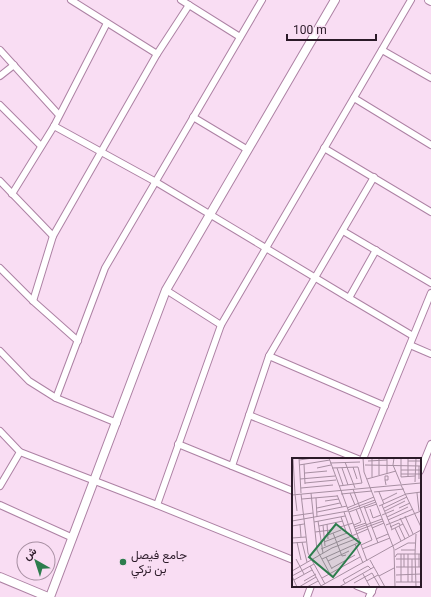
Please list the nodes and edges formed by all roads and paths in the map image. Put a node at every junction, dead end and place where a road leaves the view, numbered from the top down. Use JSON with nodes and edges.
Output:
{"nodes":[{"id":1,"x":181,"y":0,"type":"edge"},
{"id":2,"x":262,"y":0,"type":"edge"},
{"id":3,"x":335,"y":0,"type":"edge"},
{"id":4,"x":411,"y":0,"type":"edge"},
{"id":5,"x":75,"y":1,"type":"edge"},
{"id":6,"x":189,"y":5,"type":"junction"},
{"id":7,"x":107,"y":22,"type":"junction"},
{"id":8,"x":240,"y":37,"type":"junction"},
{"id":9,"x":0,"y":50,"type":"edge"},
{"id":10,"x":382,"y":50,"type":"junction"},
{"id":11,"x":157,"y":54,"type":"junction"},
{"id":12,"x":14,"y":65,"type":"junction"},
{"id":13,"x":0,"y":76,"type":"edge"},
{"id":14,"x":431,"y":78,"type":"edge"},
{"id":15,"x":354,"y":98,"type":"junction"},
{"id":16,"x":2,"y":110,"type":"edge"},
{"id":17,"x":59,"y":115,"type":"junction"},
{"id":18,"x":193,"y":118,"type":"junction"},
{"id":19,"x":54,"y":126,"type":"junction"},
{"id":20,"x":431,"y":145,"type":"edge"},
{"id":21,"x":41,"y":146,"type":"junction"},
{"id":22,"x":324,"y":148,"type":"junction"},
{"id":23,"x":248,"y":150,"type":"junction"},
{"id":24,"x":101,"y":152,"type":"junction"},
{"id":25,"x":374,"y":177,"type":"junction"},
{"id":26,"x":0,"y":181,"type":"edge"},
{"id":27,"x":156,"y":182,"type":"junction"},
{"id":28,"x":12,"y":194,"type":"junction"},
{"id":29,"x":431,"y":212,"type":"edge"},
{"id":30,"x":210,"y":215,"type":"junction"},
{"id":31,"x":343,"y":231,"type":"junction"},
{"id":32,"x":53,"y":236,"type":"junction"},
{"id":33,"x":266,"y":247,"type":"junction"},
{"id":34,"x":376,"y":250,"type":"junction"},
{"id":35,"x":0,"y":268,"type":"edge"},
{"id":36,"x":316,"y":276,"type":"junction"},
{"id":37,"x":431,"y":283,"type":"edge"},
{"id":38,"x":166,"y":290,"type":"junction"},
{"id":39,"x":431,"y":293,"type":"edge"},
{"id":40,"x":349,"y":298,"type":"junction"},
{"id":41,"x":33,"y":301,"type":"junction"},
{"id":42,"x":221,"y":325,"type":"junction"},
{"id":43,"x":414,"y":336,"type":"junction"},
{"id":44,"x":78,"y":341,"type":"junction"},
{"id":45,"x":410,"y":345,"type":"junction"},
{"id":46,"x":0,"y":351,"type":"edge"},
{"id":47,"x":431,"y":354,"type":"edge"},
{"id":48,"x":269,"y":356,"type":"junction"},
{"id":49,"x":56,"y":398,"type":"junction"},
{"id":50,"x":385,"y":406,"type":"junction"},
{"id":51,"x":249,"y":415,"type":"junction"},
{"id":52,"x":117,"y":423,"type":"junction"},
{"id":53,"x":0,"y":431,"type":"edge"},
{"id":54,"x":178,"y":444,"type":"junction"},
{"id":55,"x":431,"y":444,"type":"edge"},
{"id":56,"x":430,"y":451,"type":"edge"},
{"id":57,"x":20,"y":452,"type":"junction"},
{"id":58,"x":356,"y":458,"type":"edge"},
{"id":59,"x":363,"y":458,"type":"edge"},
{"id":60,"x":232,"y":466,"type":"junction"},
{"id":61,"x":421,"y":469,"type":"edge"},
{"id":62,"x":95,"y":480,"type":"junction"},
{"id":63,"x":0,"y":486,"type":"edge"},
{"id":64,"x":292,"y":491,"type":"edge"},
{"id":65,"x":0,"y":505,"type":"edge"},
{"id":66,"x":157,"y":505,"type":"junction"},
{"id":67,"x":73,"y":538,"type":"junction"},
{"id":68,"x":292,"y":560,"type":"edge"},
{"id":69,"x":0,"y":577,"type":"edge"},
{"id":70,"x":311,"y":587,"type":"edge"},
{"id":71,"x":360,"y":587,"type":"edge"},
{"id":72,"x":372,"y":592,"type":"edge"},
{"id":73,"x":49,"y":597,"type":"edge"},
{"id":74,"x":307,"y":597,"type":"edge"}],
"edges":[{"from":1,"to":6,"type":"street"},
{"from":2,"to":8,"type":"street"},
{"from":3,"to":23,"type":"street"},
{"from":4,"to":10,"type":"street"},
{"from":5,"to":7,"type":"street"},
{"from":6,"to":8,"type":"street"},
{"from":6,"to":11,"type":"street"},
{"from":7,"to":11,"type":"street"},
{"from":7,"to":17,"type":"street"},
{"from":8,"to":18,"type":"street"},
{"from":9,"to":12,"type":"street"},
{"from":10,"to":14,"type":"street"},
{"from":10,"to":15,"type":"street"},
{"from":11,"to":24,"type":"street"},
{"from":12,"to":13,"type":"street"},
{"from":12,"to":17,"type":"street"},
{"from":15,"to":20,"type":"street"},
{"from":15,"to":22,"type":"street"},
{"from":16,"to":21,"type":"street"},
{"from":17,"to":19,"type":"street"},
{"from":18,"to":23,"type":"street"},
{"from":18,"to":27,"type":"street"},
{"from":19,"to":21,"type":"street"},
{"from":19,"to":24,"type":"street"},
{"from":21,"to":28,"type":"street"},
{"from":22,"to":25,"type":"street"},
{"from":22,"to":33,"type":"street"},
{"from":23,"to":30,"type":"street"},
{"from":24,"to":27,"type":"street"},
{"from":24,"to":32,"type":"street"},
{"from":25,"to":29,"type":"street"},
{"from":25,"to":31,"type":"street"},
{"from":26,"to":28,"type":"street"},
{"from":27,"to":30,"type":"street"},
{"from":27,"to":44,"type":"street"},
{"from":28,"to":32,"type":"street"},
{"from":30,"to":33,"type":"street"},
{"from":30,"to":38,"type":"street"},
{"from":31,"to":34,"type":"street"},
{"from":31,"to":36,"type":"street"},
{"from":32,"to":41,"type":"street"},
{"from":33,"to":36,"type":"street"},
{"from":33,"to":42,"type":"street"},
{"from":34,"to":37,"type":"street"},
{"from":34,"to":40,"type":"street"},
{"from":35,"to":41,"type":"street"},
{"from":36,"to":40,"type":"street"},
{"from":36,"to":48,"type":"street"},
{"from":38,"to":42,"type":"street"},
{"from":38,"to":52,"type":"street"},
{"from":39,"to":43,"type":"street"},
{"from":40,"to":43,"type":"street"},
{"from":41,"to":44,"type":"street"},
{"from":42,"to":54,"type":"street"},
{"from":43,"to":45,"type":"street"},
{"from":44,"to":49,"type":"street"},
{"from":45,"to":47,"type":"street"},
{"from":45,"to":50,"type":"street"},
{"from":46,"to":49,"type":"street"},
{"from":48,"to":50,"type":"street"},
{"from":48,"to":51,"type":"street"},
{"from":49,"to":52,"type":"street"},
{"from":50,"to":59,"type":"street"},
{"from":51,"to":58,"type":"street"},
{"from":51,"to":60,"type":"street"},
{"from":52,"to":62,"type":"street"},
{"from":53,"to":57,"type":"street"},
{"from":54,"to":60,"type":"street"},
{"from":54,"to":66,"type":"street"},
{"from":55,"to":56,"type":"street"},
{"from":56,"to":61,"type":"street"},
{"from":57,"to":62,"type":"street"},
{"from":57,"to":63,"type":"street"},
{"from":60,"to":64,"type":"street"},
{"from":62,"to":66,"type":"street"},
{"from":62,"to":67,"type":"street"},
{"from":65,"to":67,"type":"street"},
{"from":66,"to":68,"type":"street"},
{"from":67,"to":73,"type":"street"},
{"from":69,"to":73,"type":"street"},
{"from":70,"to":74,"type":"street"},
{"from":71,"to":72,"type":"street"}]}
